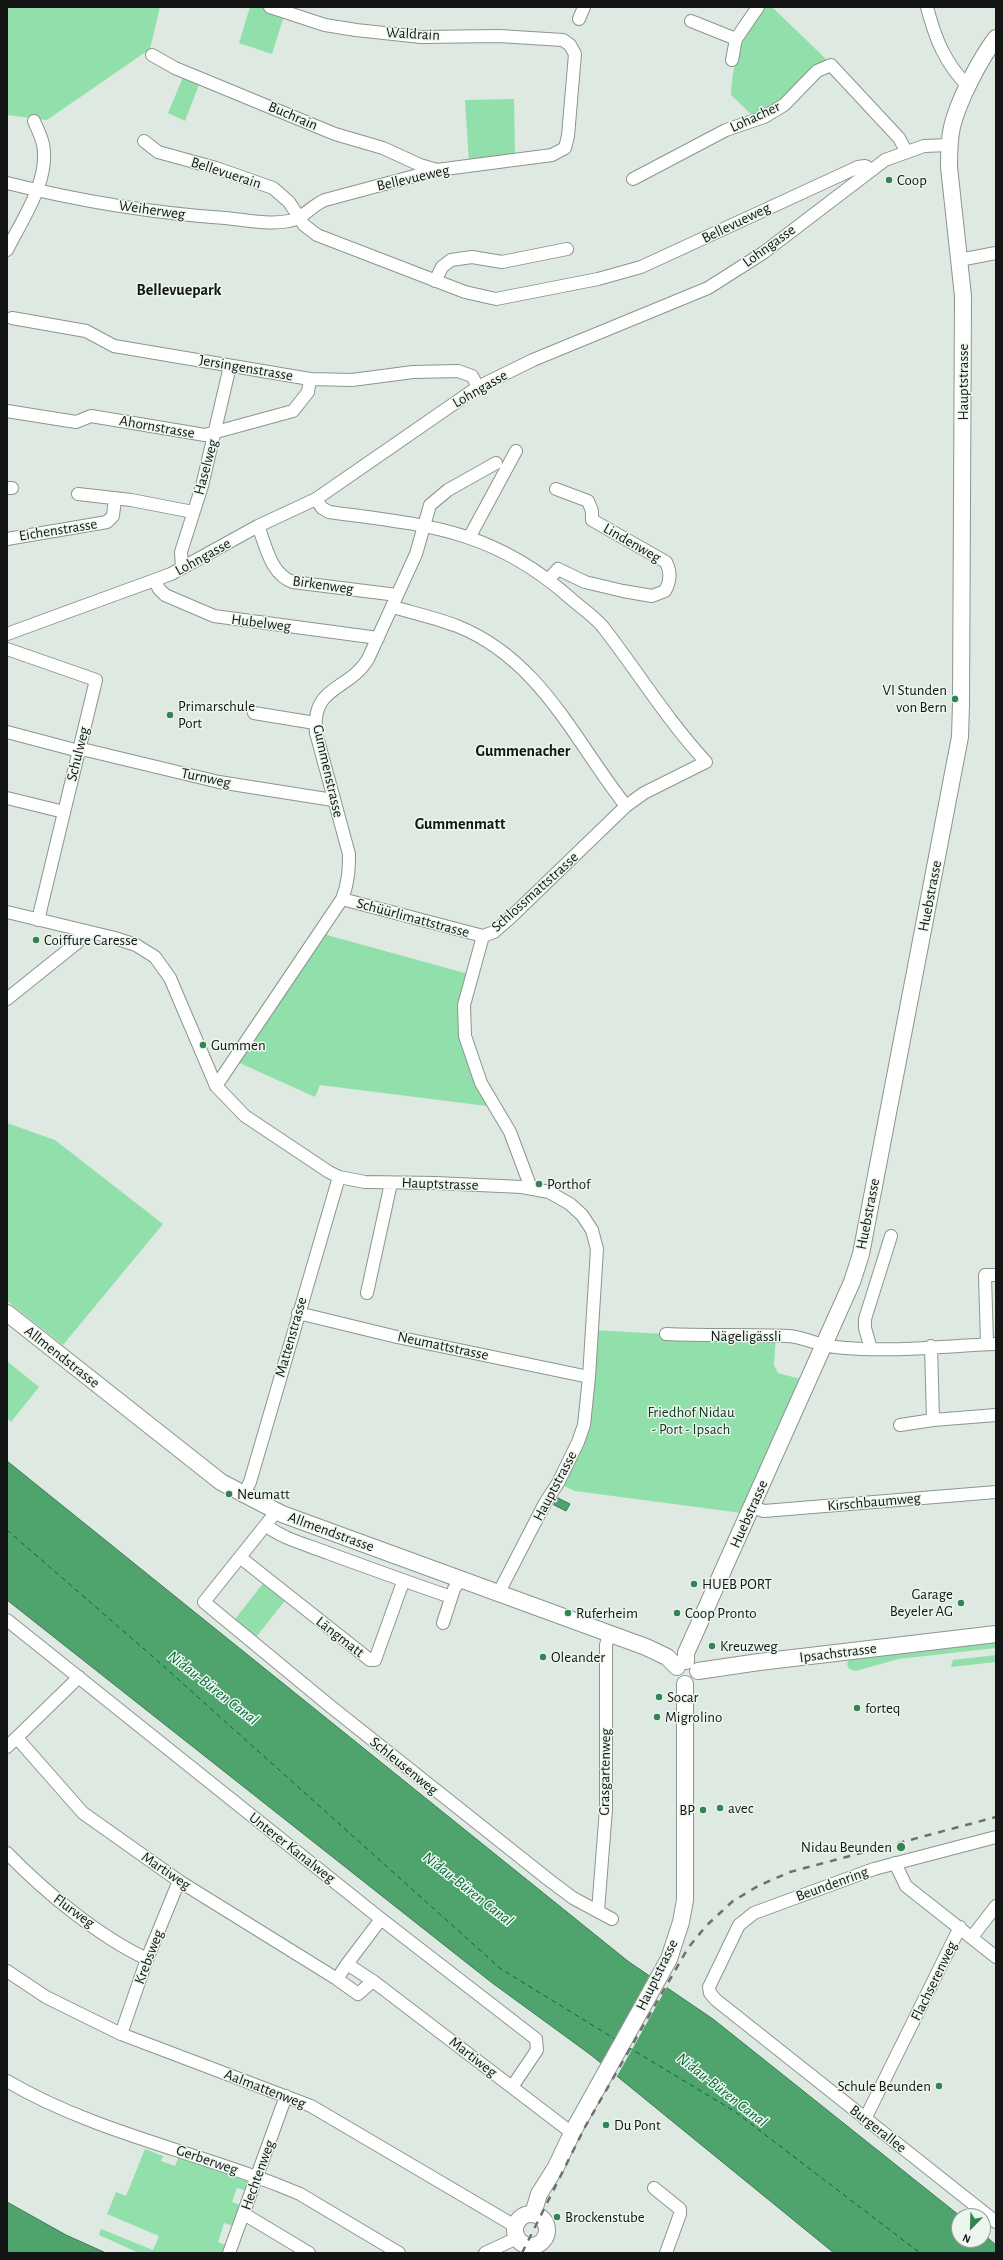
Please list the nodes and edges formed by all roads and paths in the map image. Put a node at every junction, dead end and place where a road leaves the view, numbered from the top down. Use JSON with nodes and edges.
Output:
{"nodes":[{"id":1,"x":270,"y":7,"type":"edge"},
{"id":2,"x":584,"y":7,"type":"edge"},
{"id":3,"x":758,"y":7,"type":"edge"},
{"id":4,"x":927,"y":7,"type":"edge"},
{"id":5,"x":579,"y":19,"type":"dead end"},
{"id":6,"x":691,"y":21,"type":"dead end"},
{"id":7,"x":996,"y":38,"type":"edge"},
{"id":8,"x":736,"y":39,"type":"junction"},
{"id":9,"x":559,"y":40,"type":"joint"},
{"id":10,"x":152,"y":55,"type":"dead end"},
{"id":11,"x":732,"y":60,"type":"dead end"},
{"id":12,"x":969,"y":87,"type":"junction"},
{"id":13,"x":34,"y":121,"type":"dead end"},
{"id":14,"x":144,"y":141,"type":"dead end"},
{"id":15,"x":949,"y":146,"type":"junction"},
{"id":16,"x":906,"y":151,"type":"junction"},
{"id":17,"x":872,"y":169,"type":"junction"},
{"id":18,"x":437,"y":170,"type":"junction"},
{"id":19,"x":633,"y":179,"type":"dead end"},
{"id":20,"x":7,"y":183,"type":"edge"},
{"id":21,"x":36,"y":190,"type":"junction"},
{"id":22,"x":299,"y":218,"type":"junction"},
{"id":23,"x":567,"y":249,"type":"dead end"},
{"id":24,"x":7,"y":250,"type":"edge"},
{"id":25,"x":996,"y":253,"type":"edge"},
{"id":26,"x":959,"y":260,"type":"junction"},
{"id":27,"x":435,"y":281,"type":"junction"},
{"id":28,"x":12,"y":318,"type":"dead end"},
{"id":29,"x":230,"y":366,"type":"junction"},
{"id":30,"x":310,"y":379,"type":"junction"},
{"id":31,"x":478,"y":387,"type":"junction"},
{"id":32,"x":7,"y":411,"type":"edge"},
{"id":33,"x":215,"y":433,"type":"junction"},
{"id":34,"x":516,"y":452,"type":"dead end"},
{"id":35,"x":496,"y":463,"type":"dead end"},
{"id":36,"x":556,"y":489,"type":"dead end"},
{"id":37,"x":78,"y":494,"type":"dead end"},
{"id":38,"x":115,"y":498,"type":"junction"},
{"id":39,"x":316,"y":499,"type":"junction"},
{"id":40,"x":194,"y":512,"type":"junction"},
{"id":41,"x":425,"y":525,"type":"junction"},
{"id":42,"x":258,"y":526,"type":"junction"},
{"id":43,"x":470,"y":536,"type":"junction"},
{"id":44,"x":7,"y":539,"type":"edge"},
{"id":45,"x":182,"y":568,"type":"junction"},
{"id":46,"x":549,"y":579,"type":"junction"},
{"id":47,"x":155,"y":581,"type":"junction"},
{"id":48,"x":397,"y":595,"type":"junction"},
{"id":49,"x":393,"y":607,"type":"junction"},
{"id":50,"x":7,"y":634,"type":"edge"},
{"id":51,"x":378,"y":638,"type":"junction"},
{"id":52,"x":7,"y":649,"type":"edge"},
{"id":53,"x":254,"y":713,"type":"dead end"},
{"id":54,"x":315,"y":723,"type":"junction"},
{"id":55,"x":7,"y":732,"type":"edge"},
{"id":56,"x":960,"y":737,"type":"joint"},
{"id":57,"x":79,"y":751,"type":"junction"},
{"id":58,"x":7,"y":798,"type":"edge"},
{"id":59,"x":333,"y":800,"type":"junction"},
{"id":60,"x":626,"y":806,"type":"junction"},
{"id":61,"x":64,"y":812,"type":"junction"},
{"id":62,"x":342,"y":899,"type":"junction"},
{"id":63,"x":7,"y":912,"type":"edge"},
{"id":64,"x":38,"y":920,"type":"junction"},
{"id":65,"x":82,"y":930,"type":"junction"},
{"id":66,"x":483,"y":936,"type":"junction"},
{"id":67,"x":7,"y":999,"type":"edge"},
{"id":68,"x":216,"y":1086,"type":"junction"},
{"id":69,"x":339,"y":1177,"type":"junction"},
{"id":70,"x":391,"y":1182,"type":"junction"},
{"id":71,"x":531,"y":1188,"type":"junction"},
{"id":72,"x":891,"y":1236,"type":"dead end"},
{"id":73,"x":996,"y":1275,"type":"edge"},
{"id":74,"x":367,"y":1294,"type":"dead end"},
{"id":75,"x":298,"y":1313,"type":"junction"},
{"id":76,"x":7,"y":1314,"type":"edge"},
{"id":77,"x":666,"y":1334,"type":"dead end"},
{"id":78,"x":992,"y":1344,"type":"edge"},
{"id":79,"x":825,"y":1346,"type":"junction"},
{"id":80,"x":931,"y":1346,"type":"junction"},
{"id":81,"x":871,"y":1349,"type":"junction"},
{"id":82,"x":589,"y":1377,"type":"junction"},
{"id":83,"x":996,"y":1415,"type":"edge"},
{"id":84,"x":933,"y":1420,"type":"junction"},
{"id":85,"x":900,"y":1425,"type":"dead end"},
{"id":86,"x":996,"y":1492,"type":"edge"},
{"id":87,"x":243,"y":1496,"type":"junction"},
{"id":88,"x":752,"y":1507,"type":"junction"},
{"id":89,"x":276,"y":1512,"type":"junction"},
{"id":90,"x":267,"y":1526,"type":"junction"},
{"id":91,"x":241,"y":1558,"type":"junction"},
{"id":92,"x":460,"y":1580,"type":"junction"},
{"id":93,"x":403,"y":1582,"type":"junction"},
{"id":94,"x":498,"y":1594,"type":"junction"},
{"id":95,"x":451,"y":1597,"type":"junction"},
{"id":96,"x":7,"y":1620,"type":"edge"},
{"id":97,"x":443,"y":1623,"type":"dead end"},
{"id":98,"x":609,"y":1634,"type":"junction"},
{"id":99,"x":996,"y":1634,"type":"edge"},
{"id":100,"x":681,"y":1664,"type":"junction"},
{"id":101,"x":698,"y":1671,"type":"junction"},
{"id":102,"x":79,"y":1677,"type":"junction"},
{"id":103,"x":685,"y":1684,"type":"junction"},
{"id":104,"x":17,"y":1738,"type":"junction"},
{"id":105,"x":7,"y":1747,"type":"edge"},
{"id":106,"x":996,"y":1837,"type":"edge"},
{"id":107,"x":7,"y":1853,"type":"edge"},
{"id":108,"x":895,"y":1863,"type":"junction"},
{"id":109,"x":180,"y":1881,"type":"junction"},
{"id":110,"x":996,"y":1906,"type":"edge"},
{"id":111,"x":598,"y":1911,"type":"junction"},
{"id":112,"x":382,"y":1919,"type":"junction"},
{"id":113,"x":612,"y":1919,"type":"dead end"},
{"id":114,"x":960,"y":1927,"type":"junction"},
{"id":115,"x":972,"y":1937,"type":"junction"},
{"id":116,"x":996,"y":1957,"type":"edge"},
{"id":117,"x":147,"y":1959,"type":"junction"},
{"id":118,"x":346,"y":1964,"type":"junction"},
{"id":119,"x":7,"y":1971,"type":"edge"},
{"id":120,"x":337,"y":1979,"type":"junction"},
{"id":121,"x":373,"y":1981,"type":"junction"},
{"id":122,"x":709,"y":1987,"type":"joint"},
{"id":123,"x":121,"y":2034,"type":"junction"},
{"id":124,"x":7,"y":2081,"type":"edge"},
{"id":125,"x":512,"y":2087,"type":"junction"},
{"id":126,"x":286,"y":2096,"type":"junction"},
{"id":127,"x":865,"y":2119,"type":"junction"},
{"id":128,"x":572,"y":2133,"type":"junction"},
{"id":129,"x":257,"y":2177,"type":"junction"},
{"id":130,"x":654,"y":2188,"type":"dead end"},
{"id":131,"x":244,"y":2214,"type":"junction"},
{"id":132,"x":533,"y":2214,"type":"junction"},
{"id":133,"x":996,"y":2222,"type":"edge"},
{"id":134,"x":516,"y":2232,"type":"junction"},
{"id":135,"x":536,"y":2249,"type":"edge"},
{"id":136,"x":229,"y":2253,"type":"edge"},
{"id":137,"x":309,"y":2253,"type":"edge"},
{"id":138,"x":399,"y":2253,"type":"edge"},
{"id":139,"x":485,"y":2253,"type":"edge"},
{"id":140,"x":666,"y":2253,"type":"edge"}],
"edges":[{"from":1,"to":9,"type":"street","name":"Waldrain"},
{"from":2,"to":5,"type":"street"},
{"from":3,"to":8,"type":"street"},
{"from":4,"to":12,"type":"street"},
{"from":6,"to":8,"type":"street"},
{"from":7,"to":12,"type":"main road","name":"Hauptstrasse"},
{"from":8,"to":11,"type":"street"},
{"from":9,"to":18,"type":"street","name":"Bellevueweg"},
{"from":10,"to":18,"type":"street","name":"Buchrain"},
{"from":12,"to":15,"type":"main road","name":"Hauptstrasse"},
{"from":13,"to":21,"type":"street"},
{"from":14,"to":22,"type":"street","name":"Bellevuerain"},
{"from":15,"to":16,"type":"street","name":"Lohngasse"},
{"from":15,"to":26,"type":"main road","name":"Hauptstrasse"},
{"from":16,"to":17,"type":"street","name":"Lohngasse"},
{"from":16,"to":19,"type":"street","name":"Lohacher"},
{"from":17,"to":27,"type":"street","name":"Bellevueweg"},
{"from":17,"to":31,"type":"street","name":"Lohngasse"},
{"from":18,"to":22,"type":"street","name":"Bellevueweg"},
{"from":20,"to":21,"type":"street","name":"Weiherweg"},
{"from":21,"to":22,"type":"street","name":"Weiherweg"},
{"from":21,"to":24,"type":"street"},
{"from":22,"to":27,"type":"street","name":"Bellevueweg"},
{"from":23,"to":27,"type":"street"},
{"from":25,"to":26,"type":"street"},
{"from":26,"to":56,"type":"main road","name":"Hauptstrasse"},
{"from":28,"to":29,"type":"street","name":"Jersingenstrasse"},
{"from":29,"to":30,"type":"street","name":"Jersingenstrasse"},
{"from":29,"to":33,"type":"street","name":"Haselweg"},
{"from":30,"to":31,"type":"street","name":"Jersingenstrasse"},
{"from":30,"to":33,"type":"street","name":"Ahornstrasse"},
{"from":31,"to":39,"type":"street","name":"Lohngasse"},
{"from":32,"to":33,"type":"street","name":"Ahornstrasse"},
{"from":33,"to":40,"type":"street","name":"Haselweg"},
{"from":34,"to":43,"type":"street"},
{"from":35,"to":41,"type":"street","name":"Gummenstrasse"},
{"from":36,"to":46,"type":"street","name":"Lindenweg"},
{"from":37,"to":38,"type":"street","name":"Eichenstrasse"},
{"from":38,"to":40,"type":"street","name":"Eichenstrasse"},
{"from":38,"to":44,"type":"street","name":"Eichenstrasse"},
{"from":39,"to":41,"type":"street"},
{"from":39,"to":42,"type":"street","name":"Lohngasse"},
{"from":40,"to":45,"type":"street","name":"Haselweg"},
{"from":41,"to":43,"type":"street"},
{"from":41,"to":48,"type":"street","name":"Gummenstrasse"},
{"from":42,"to":45,"type":"street","name":"Lohngasse"},
{"from":42,"to":48,"type":"street","name":"Birkenweg"},
{"from":43,"to":46,"type":"street"},
{"from":45,"to":47,"type":"street","name":"Lohngasse"},
{"from":46,"to":60,"type":"street","name":"Schlossmattstrasse"},
{"from":47,"to":50,"type":"street","name":"Lohngasse"},
{"from":47,"to":51,"type":"street","name":"Hubelweg"},
{"from":48,"to":49,"type":"street","name":"Gummenstrasse"},
{"from":49,"to":51,"type":"street","name":"Gummenstrasse"},
{"from":49,"to":60,"type":"street"},
{"from":51,"to":54,"type":"street","name":"Gummenstrasse"},
{"from":52,"to":57,"type":"street","name":"Schulweg"},
{"from":53,"to":54,"type":"street"},
{"from":54,"to":59,"type":"street","name":"Gummenstrasse"},
{"from":55,"to":57,"type":"street","name":"Turnweg"},
{"from":56,"to":79,"type":"main road","name":"Huebstrasse"},
{"from":57,"to":59,"type":"street","name":"Turnweg"},
{"from":57,"to":61,"type":"street","name":"Schulweg"},
{"from":58,"to":61,"type":"street"},
{"from":59,"to":62,"type":"street","name":"Gummenstrasse"},
{"from":60,"to":66,"type":"street","name":"Schlossmattstrasse"},
{"from":61,"to":64,"type":"street","name":"Schulweg"},
{"from":62,"to":66,"type":"street","name":"Schüürlimattstrasse"},
{"from":62,"to":68,"type":"street","name":"Gummenstrasse"},
{"from":63,"to":64,"type":"street","name":"Hauptstrasse"},
{"from":64,"to":65,"type":"street","name":"Hauptstrasse"},
{"from":65,"to":67,"type":"street"},
{"from":65,"to":68,"type":"street","name":"Hauptstrasse"},
{"from":66,"to":71,"type":"street","name":"Schlossmattstrasse"},
{"from":68,"to":69,"type":"street","name":"Hauptstrasse"},
{"from":69,"to":70,"type":"street","name":"Hauptstrasse"},
{"from":69,"to":75,"type":"street","name":"Mattenstrasse"},
{"from":70,"to":71,"type":"street","name":"Hauptstrasse"},
{"from":70,"to":74,"type":"street"},
{"from":71,"to":82,"type":"street","name":"Hauptstrasse"},
{"from":72,"to":81,"type":"street"},
{"from":73,"to":78,"type":"street"},
{"from":75,"to":82,"type":"street","name":"Neumattstrasse"},
{"from":75,"to":87,"type":"street","name":"Mattenstrasse"},
{"from":76,"to":87,"type":"main road","name":"Allmendstrasse"},
{"from":77,"to":79,"type":"street","name":"Nägeligässli"},
{"from":78,"to":80,"type":"street","name":"Nägeligässli"},
{"from":79,"to":81,"type":"street","name":"Nägeligässli"},
{"from":79,"to":88,"type":"main road","name":"Huebstrasse"},
{"from":80,"to":81,"type":"street","name":"Nägeligässli"},
{"from":80,"to":84,"type":"street"},
{"from":82,"to":94,"type":"street","name":"Hauptstrasse"},
{"from":83,"to":84,"type":"street"},
{"from":84,"to":85,"type":"street"},
{"from":86,"to":88,"type":"street","name":"Kirschbaumweg"},
{"from":87,"to":89,"type":"main road","name":"Allmendstrasse"},
{"from":88,"to":100,"type":"main road","name":"Huebstrasse"},
{"from":89,"to":90,"type":"street"},
{"from":89,"to":92,"type":"main road","name":"Allmendstrasse"},
{"from":90,"to":91,"type":"street"},
{"from":90,"to":93,"type":"street"},
{"from":91,"to":93,"type":"street","name":"Längmatt"},
{"from":91,"to":111,"type":"street","name":"Schleusenweg"},
{"from":92,"to":94,"type":"main road","name":"Allmendstrasse"},
{"from":92,"to":95,"type":"street"},
{"from":93,"to":95,"type":"street"},
{"from":94,"to":98,"type":"main road","name":"Allmendstrasse"},
{"from":95,"to":97,"type":"street"},
{"from":96,"to":102,"type":"street","name":"Unterer Kanalweg"},
{"from":98,"to":100,"type":"main road","name":"Allmendstrasse"},
{"from":98,"to":111,"type":"street","name":"Grasgartenweg"},
{"from":99,"to":101,"type":"main road","name":"Ipsachstrasse"},
{"from":100,"to":101,"type":"main road"},
{"from":100,"to":103,"type":"main road","name":"Allmendstrasse"},
{"from":101,"to":103,"type":"main road"},
{"from":102,"to":104,"type":"street"},
{"from":102,"to":112,"type":"street","name":"Unterer Kanalweg"},
{"from":103,"to":128,"type":"main road","name":"Hauptstrasse"},
{"from":104,"to":105,"type":"street"},
{"from":104,"to":109,"type":"street","name":"Martiweg"},
{"from":106,"to":108,"type":"street","name":"Beundenring"},
{"from":107,"to":117,"type":"street","name":"Flurweg"},
{"from":108,"to":114,"type":"street","name":"Flachserenweg"},
{"from":108,"to":122,"type":"street","name":"Beundenring"},
{"from":109,"to":117,"type":"street","name":"Krebsweg"},
{"from":109,"to":120,"type":"street","name":"Martiweg"},
{"from":110,"to":115,"type":"street"},
{"from":111,"to":113,"type":"street","name":"Schleusenweg"},
{"from":112,"to":118,"type":"street"},
{"from":112,"to":125,"type":"street","name":"Unterer Kanalweg"},
{"from":114,"to":115,"type":"street"},
{"from":114,"to":127,"type":"street","name":"Flachserenweg"},
{"from":115,"to":116,"type":"street"},
{"from":117,"to":123,"type":"street","name":"Krebsweg"},
{"from":118,"to":120,"type":"street"},
{"from":118,"to":121,"type":"street","name":"Martiweg"},
{"from":119,"to":123,"type":"street","name":"Aalmattenweg"},
{"from":120,"to":121,"type":"street","name":"Martiweg"},
{"from":121,"to":125,"type":"street","name":"Martiweg"},
{"from":122,"to":127,"type":"street","name":"Burgerallee"},
{"from":123,"to":126,"type":"street","name":"Aalmattenweg"},
{"from":124,"to":129,"type":"street","name":"Gerberweg"},
{"from":125,"to":128,"type":"street","name":"Martiweg"},
{"from":126,"to":129,"type":"street","name":"Hechtenweg"},
{"from":126,"to":134,"type":"street","name":"Aalmattenweg"},
{"from":127,"to":133,"type":"street","name":"Burgerallee"},
{"from":128,"to":132,"type":"main road","name":"Hauptstrasse"},
{"from":129,"to":131,"type":"street","name":"Hechtenweg"},
{"from":129,"to":138,"type":"street","name":"Gerberweg"},
{"from":130,"to":140,"type":"street"},
{"from":131,"to":136,"type":"street","name":"Hechtenweg"},
{"from":131,"to":137,"type":"street"},
{"from":132,"to":134,"type":"main road"},
{"from":132,"to":135,"type":"main road"},
{"from":134,"to":135,"type":"main road"},
{"from":134,"to":139,"type":"street"}]}
